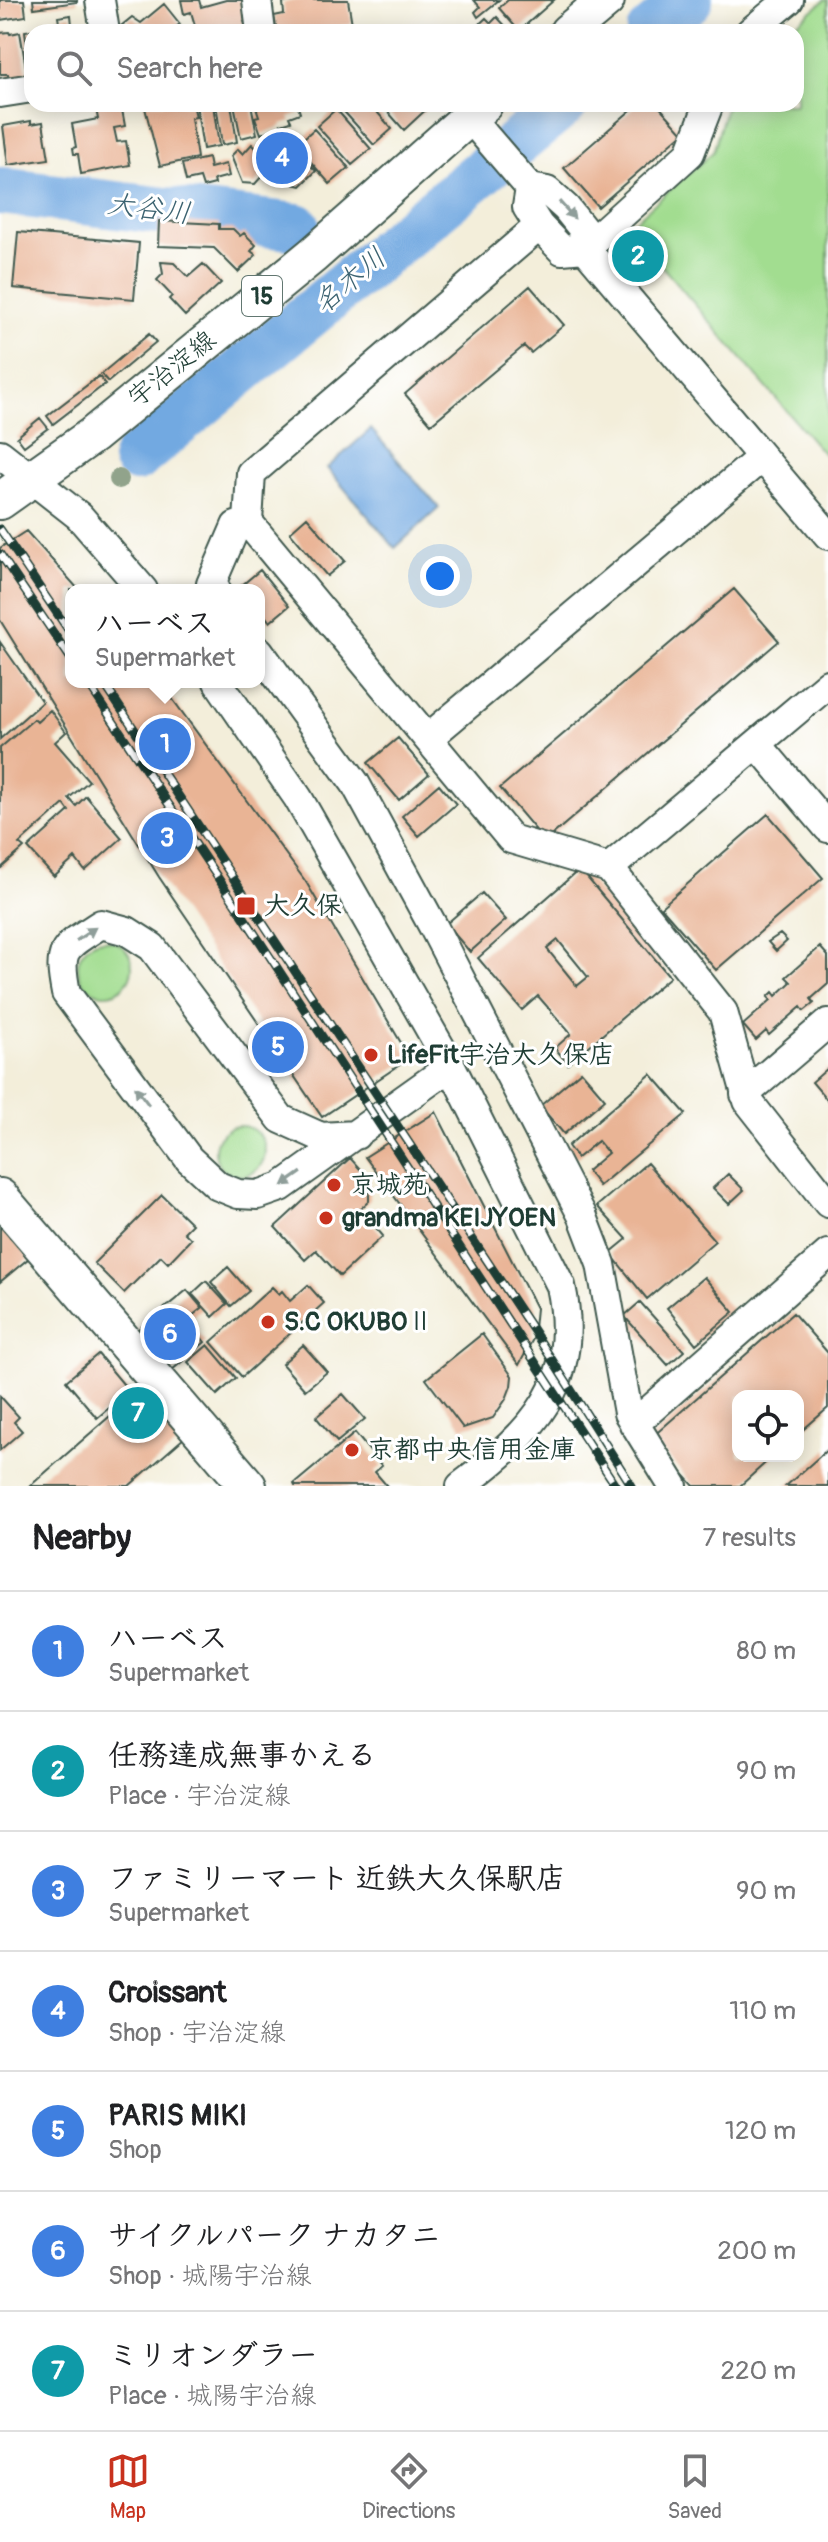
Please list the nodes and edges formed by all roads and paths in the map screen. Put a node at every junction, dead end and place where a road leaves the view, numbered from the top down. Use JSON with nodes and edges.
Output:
{"nodes":[{"id":1,"x":100,"y":0,"type":"edge"},
{"id":2,"x":257,"y":0,"type":"edge"},
{"id":3,"x":606,"y":0,"type":"edge"},
{"id":4,"x":789,"y":0,"type":"edge"},
{"id":5,"x":104,"y":24,"type":"edge"},
{"id":6,"x":260,"y":24,"type":"edge"},
{"id":7,"x":578,"y":24,"type":"edge"},
{"id":8,"x":760,"y":24,"type":"edge"},
{"id":9,"x":24,"y":89,"type":"edge"},
{"id":10,"x":0,"y":93,"type":"edge"},
{"id":11,"x":474,"y":112,"type":"edge"},
{"id":12,"x":477,"y":112,"type":"edge"},
{"id":13,"x":706,"y":112,"type":"edge"},
{"id":14,"x":530,"y":188,"type":"junction"},
{"id":15,"x":539,"y":226,"type":"junction"},
{"id":16,"x":585,"y":248,"type":"junction"},
{"id":17,"x":0,"y":454,"type":"edge"},
{"id":18,"x":761,"y":458,"type":"junction"},
{"id":19,"x":31,"y":478,"type":"junction"},
{"id":20,"x":0,"y":501,"type":"edge"},
{"id":21,"x":248,"y":522,"type":"junction"},
{"id":22,"x":828,"y":535,"type":"edge"},
{"id":23,"x":138,"y":584,"type":"edge"},
{"id":24,"x":211,"y":584,"type":"edge"},
{"id":25,"x":265,"y":659,"type":"edge"},
{"id":26,"x":828,"y":684,"type":"edge"},
{"id":27,"x":222,"y":688,"type":"edge"},
{"id":28,"x":428,"y":738,"type":"junction"},
{"id":29,"x":757,"y":744,"type":"junction"},
{"id":30,"x":828,"y":828,"type":"edge"},
{"id":31,"x":609,"y":868,"type":"junction"},
{"id":32,"x":828,"y":1023,"type":"edge"},
{"id":33,"x":451,"y":1066,"type":"junction"},
{"id":34,"x":745,"y":1094,"type":"junction"},
{"id":35,"x":356,"y":1135,"type":"junction"},
{"id":36,"x":0,"y":1197,"type":"edge"},
{"id":37,"x":828,"y":1203,"type":"edge"},
{"id":38,"x":828,"y":1254,"type":"edge"},
{"id":39,"x":634,"y":1424,"type":"junction"},
{"id":40,"x":248,"y":1486,"type":"edge"},
{"id":41,"x":461,"y":1486,"type":"edge"},
{"id":42,"x":673,"y":1486,"type":"edge"}],
"edges":[{"from":1,"to":5,"type":"street"},
{"from":2,"to":6,"type":"street"},
{"from":3,"to":7,"type":"main road"},
{"from":4,"to":8,"type":"street"},
{"from":9,"to":10,"type":"street"},
{"from":11,"to":19,"type":"main road","name":"宇治淀線","number":"15"},
{"from":12,"to":14,"type":"street"},
{"from":13,"to":16,"type":"street"},
{"from":14,"to":15,"type":"street"},
{"from":14,"to":16,"type":"street","one_way":true},
{"from":15,"to":16,"type":"street"},
{"from":15,"to":21,"type":"street"},
{"from":16,"to":18,"type":"street"},
{"from":17,"to":19,"type":"street"},
{"from":18,"to":22,"type":"street"},
{"from":18,"to":28,"type":"street"},
{"from":19,"to":20,"type":"main road","name":"宇治淀線","number":"15"},
{"from":19,"to":23,"type":"street"},
{"from":21,"to":24,"type":"street"},
{"from":21,"to":28,"type":"street"},
{"from":25,"to":39,"type":"street"},
{"from":26,"to":29,"type":"street"},
{"from":27,"to":33,"type":"street"},
{"from":28,"to":31,"type":"street"},
{"from":29,"to":30,"type":"street"},
{"from":29,"to":31,"type":"street"},
{"from":31,"to":34,"type":"street"},
{"from":32,"to":34,"type":"street"},
{"from":33,"to":35,"type":"street"},
{"from":33,"to":41,"type":"street"},
{"from":34,"to":37,"type":"street"},
{"from":35,"to":35,"type":"street","one_way":true},
{"from":36,"to":40,"type":"main road"},
{"from":38,"to":39,"type":"street"},
{"from":39,"to":42,"type":"street"}]}
